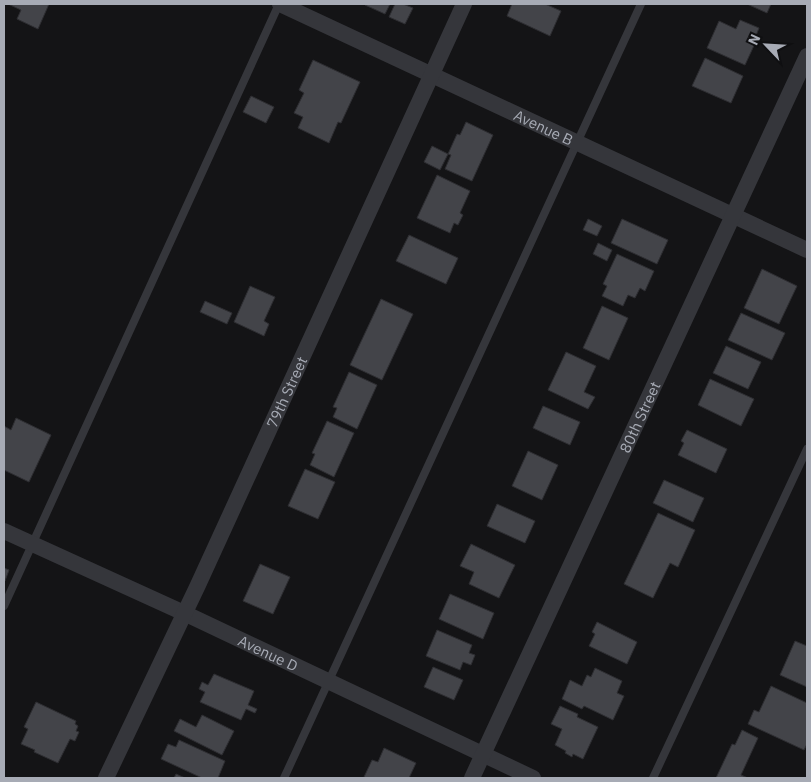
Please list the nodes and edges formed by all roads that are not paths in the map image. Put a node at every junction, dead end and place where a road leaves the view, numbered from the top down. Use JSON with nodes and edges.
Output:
{"nodes":[{"id":1,"x":280,"y":4,"type":"edge"},
{"id":2,"x":464,"y":4,"type":"edge"},
{"id":3,"x":641,"y":4,"type":"edge"},
{"id":4,"x":807,"y":56,"type":"edge"},
{"id":5,"x":432,"y":74,"type":"junction"},
{"id":6,"x":577,"y":142,"type":"junction"},
{"id":7,"x":733,"y":215,"type":"junction"},
{"id":8,"x":807,"y":250,"type":"edge"},
{"id":9,"x":807,"y":449,"type":"edge"},
{"id":10,"x":4,"y":531,"type":"edge"},
{"id":11,"x":33,"y":544,"type":"junction"},
{"id":12,"x":4,"y":606,"type":"edge"},
{"id":13,"x":184,"y":613,"type":"junction"},
{"id":14,"x":329,"y":682,"type":"junction"},
{"id":15,"x":483,"y":754,"type":"junction"},
{"id":16,"x":106,"y":778,"type":"edge"},
{"id":17,"x":284,"y":778,"type":"edge"},
{"id":18,"x":472,"y":778,"type":"edge"},
{"id":19,"x":533,"y":778,"type":"edge"},
{"id":20,"x":653,"y":778,"type":"edge"}],
"edges":[{"from":1,"to":5,"type":"street","name":"Avenue B"},
{"from":1,"to":11,"type":"lane"},
{"from":2,"to":5,"type":"street","name":"79th Street"},
{"from":3,"to":6,"type":"lane"},
{"from":4,"to":7,"type":"street","name":"80th Street"},
{"from":5,"to":6,"type":"street","name":"Avenue B"},
{"from":5,"to":13,"type":"street","name":"79th Street"},
{"from":6,"to":7,"type":"street","name":"Avenue B"},
{"from":6,"to":14,"type":"lane"},
{"from":7,"to":8,"type":"street","name":"Avenue B"},
{"from":7,"to":15,"type":"street","name":"80th Street"},
{"from":9,"to":20,"type":"lane"},
{"from":10,"to":11,"type":"street","name":"Avenue D"},
{"from":11,"to":12,"type":"lane"},
{"from":11,"to":13,"type":"street","name":"Avenue D"},
{"from":13,"to":14,"type":"street","name":"Avenue D"},
{"from":13,"to":16,"type":"street","name":"79th Street"},
{"from":14,"to":15,"type":"street","name":"Avenue D"},
{"from":14,"to":17,"type":"lane"},
{"from":15,"to":18,"type":"street","name":"80th Street"},
{"from":15,"to":19,"type":"street","name":"Avenue D"}]}
